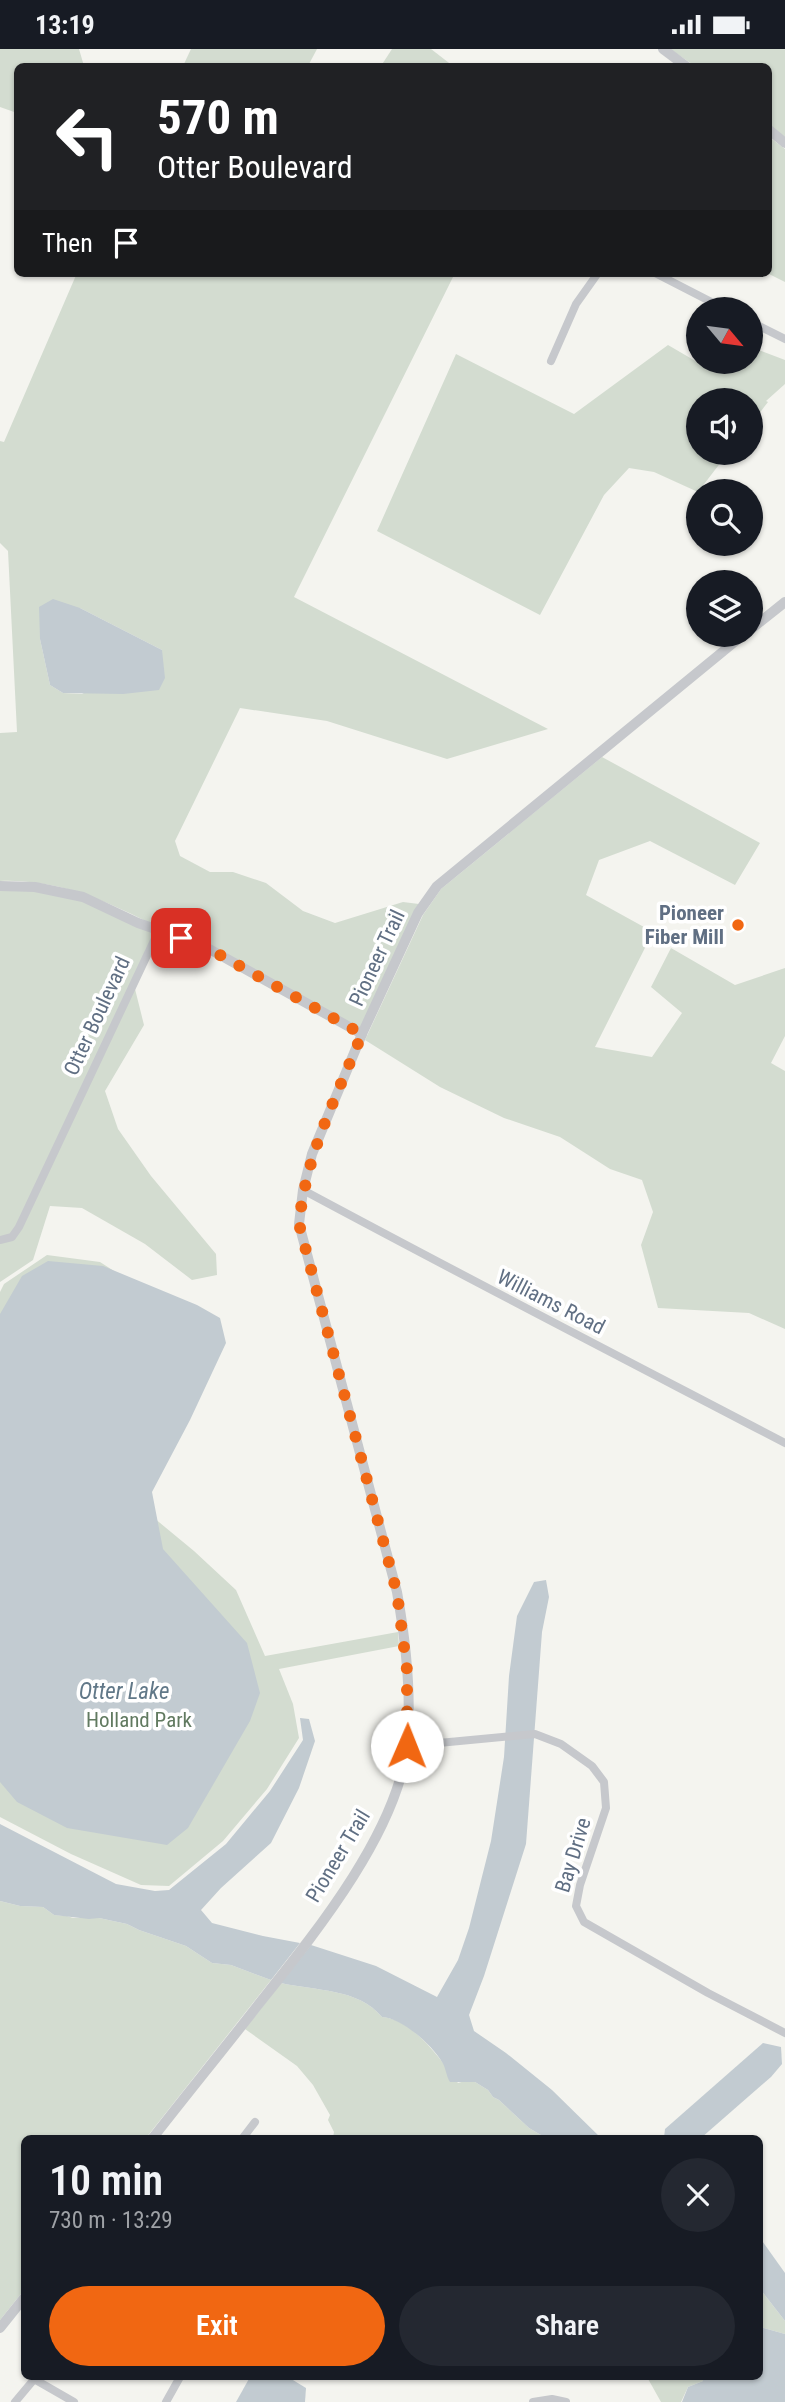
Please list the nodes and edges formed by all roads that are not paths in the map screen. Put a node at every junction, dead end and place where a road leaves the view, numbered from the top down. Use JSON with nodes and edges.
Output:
{"nodes":[{"id":1,"x":663,"y":49,"type":"edge"},
{"id":2,"x":682,"y":63,"type":"edge"},
{"id":3,"x":595,"y":277,"type":"edge"},
{"id":4,"x":663,"y":277,"type":"edge"},
{"id":5,"x":702,"y":297,"type":"edge"},
{"id":6,"x":763,"y":328,"type":"edge"},
{"id":7,"x":785,"y":339,"type":"edge"},
{"id":8,"x":551,"y":361,"type":"dead end"},
{"id":9,"x":785,"y":602,"type":"edge"},
{"id":10,"x":763,"y":619,"type":"edge"},
{"id":11,"x":728,"y":647,"type":"edge"},
{"id":12,"x":0,"y":886,"type":"edge"},
{"id":13,"x":159,"y":930,"type":"junction"},
{"id":14,"x":362,"y":1034,"type":"junction"},
{"id":15,"x":303,"y":1189,"type":"junction"},
{"id":16,"x":0,"y":1240,"type":"edge"},
{"id":17,"x":785,"y":1443,"type":"edge"},
{"id":18,"x":407,"y":1746,"type":"junction"},
{"id":19,"x":785,"y":2033,"type":"edge"},
{"id":20,"x":255,"y":2122,"type":"dead end"},
{"id":21,"x":155,"y":2135,"type":"edge"},
{"id":22,"x":245,"y":2135,"type":"edge"},
{"id":23,"x":21,"y":2302,"type":"edge"},
{"id":24,"x":0,"y":2327,"type":"edge"},
{"id":25,"x":33,"y":2380,"type":"edge"},
{"id":26,"x":38,"y":2380,"type":"edge"},
{"id":27,"x":178,"y":2380,"type":"edge"},
{"id":28,"x":15,"y":2402,"type":"edge"},
{"id":29,"x":74,"y":2402,"type":"edge"},
{"id":30,"x":166,"y":2402,"type":"edge"},
{"id":31,"x":533,"y":2402,"type":"edge"},
{"id":32,"x":566,"y":2402,"type":"edge"}],
"edges":[{"from":1,"to":2,"type":"street"},
{"from":3,"to":8,"type":"street"},
{"from":4,"to":5,"type":"street"},
{"from":6,"to":7,"type":"street"},
{"from":9,"to":10,"type":"street"},
{"from":11,"to":14,"type":"street","name":"Pioneer Trail"},
{"from":12,"to":13,"type":"street"},
{"from":13,"to":14,"type":"street"},
{"from":13,"to":16,"type":"street","name":"Otter Boulevard"},
{"from":14,"to":15,"type":"street","name":"Pioneer Trail"},
{"from":15,"to":17,"type":"street","name":"Williams Road"},
{"from":15,"to":18,"type":"street","name":"Pioneer Trail"},
{"from":18,"to":19,"type":"street","name":"Bay Drive"},
{"from":18,"to":21,"type":"street","name":"Pioneer Trail"},
{"from":20,"to":22,"type":"street"},
{"from":23,"to":24,"type":"street"},
{"from":25,"to":28,"type":"street"},
{"from":26,"to":29,"type":"street"},
{"from":27,"to":30,"type":"street"},
{"from":31,"to":32,"type":"street"}]}
